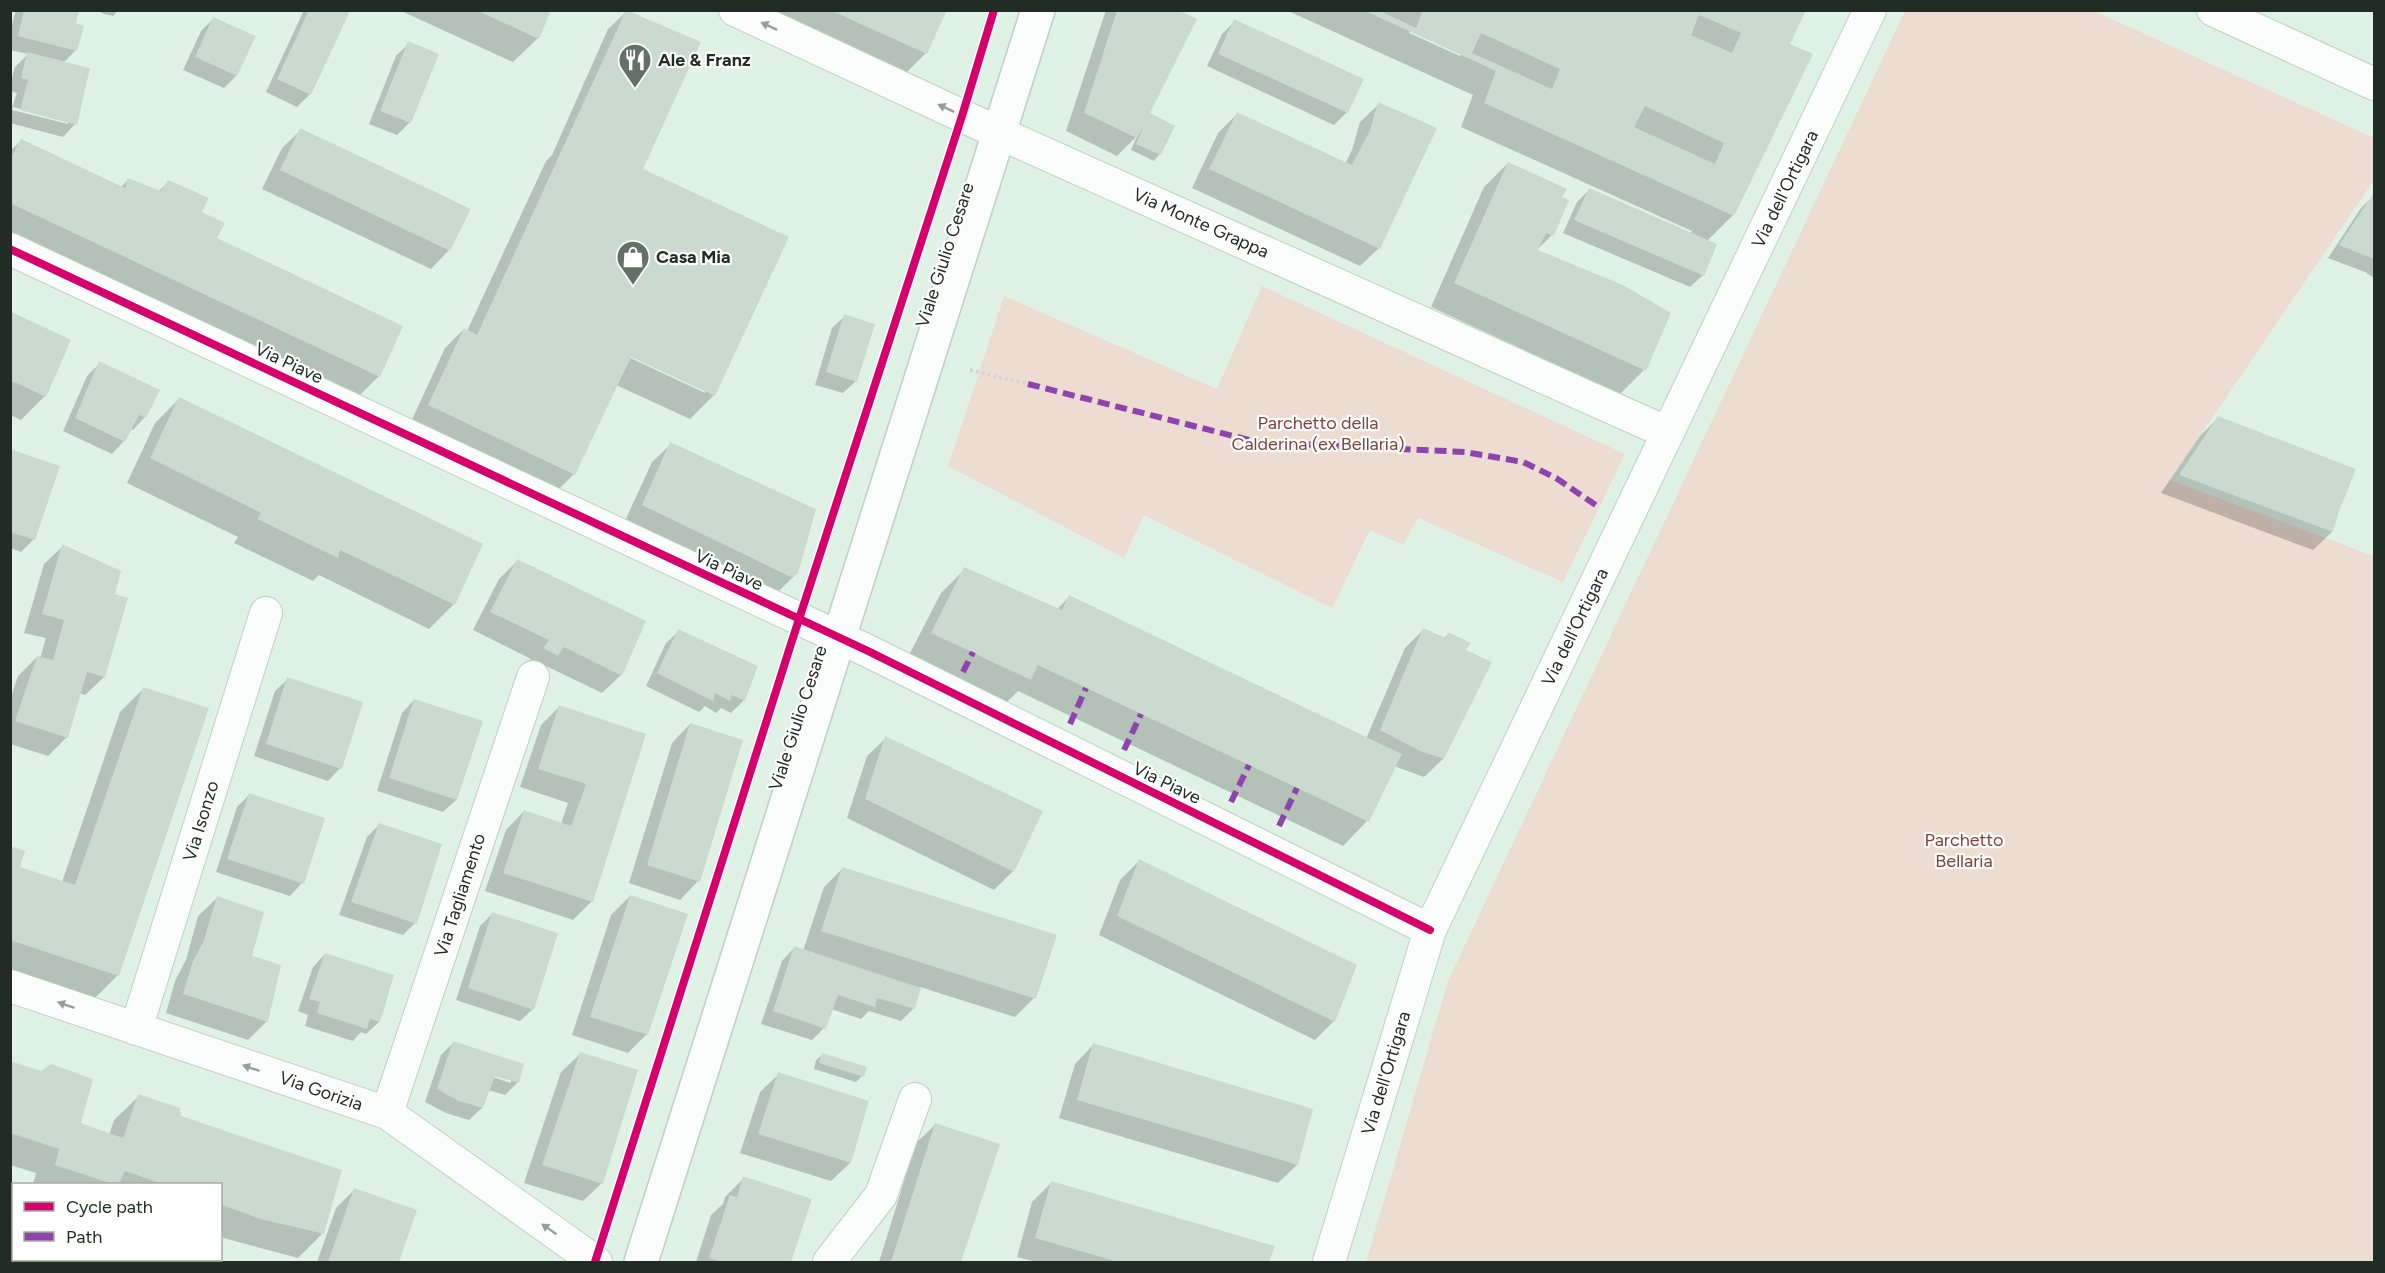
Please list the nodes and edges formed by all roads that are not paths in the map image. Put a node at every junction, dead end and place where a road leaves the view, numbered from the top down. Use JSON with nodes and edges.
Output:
{"nodes":[{"id":1,"x":735,"y":10,"type":"edge"},
{"id":2,"x":1038,"y":10,"type":"edge"},
{"id":3,"x":1870,"y":10,"type":"edge"},
{"id":4,"x":2213,"y":10,"type":"edge"},
{"id":5,"x":2374,"y":84,"type":"edge"},
{"id":6,"x":999,"y":133,"type":"junction"},
{"id":7,"x":10,"y":249,"type":"edge"},
{"id":8,"x":1668,"y":433,"type":"junction"},
{"id":9,"x":266,"y":613,"type":"dead end"},
{"id":10,"x":839,"y":638,"type":"junction"},
{"id":11,"x":533,"y":677,"type":"dead end"},
{"id":12,"x":1430,"y":930,"type":"junction"},
{"id":13,"x":10,"y":986,"type":"edge"},
{"id":14,"x":136,"y":1029,"type":"junction"},
{"id":15,"x":915,"y":1099,"type":"dead end"},
{"id":16,"x":387,"y":1113,"type":"junction"},
{"id":17,"x":596,"y":1263,"type":"edge"},
{"id":18,"x":640,"y":1263,"type":"edge"},
{"id":19,"x":829,"y":1263,"type":"edge"},
{"id":20,"x":1329,"y":1263,"type":"edge"}],
"edges":[{"from":6,"to":1,"type":"street","name":"Via Monte Grappa","one_way":true},
{"from":2,"to":6,"type":"main road","name":"Viale Giulio Cesare"},
{"from":3,"to":8,"type":"street","name":"Via dell'Ortigara"},
{"from":4,"to":5,"type":"street"},
{"from":6,"to":8,"type":"street","name":"Via Monte Grappa"},
{"from":6,"to":10,"type":"main road","name":"Viale Giulio Cesare"},
{"from":7,"to":10,"type":"street","name":"Via Piave"},
{"from":8,"to":12,"type":"street","name":"Via dell'Ortigara"},
{"from":9,"to":14,"type":"street","name":"Via Isonzo"},
{"from":10,"to":12,"type":"street","name":"Via Piave"},
{"from":10,"to":18,"type":"main road","name":"Viale Giulio Cesare"},
{"from":11,"to":16,"type":"street","name":"Via Tagliamento"},
{"from":12,"to":20,"type":"street","name":"Via dell'Ortigara"},
{"from":14,"to":13,"type":"street","name":"Via Gorizia","one_way":true},
{"from":16,"to":14,"type":"street","name":"Via Gorizia","one_way":true},
{"from":15,"to":19,"type":"street"},
{"from":17,"to":16,"type":"street","name":"Via Gorizia","one_way":true}]}
